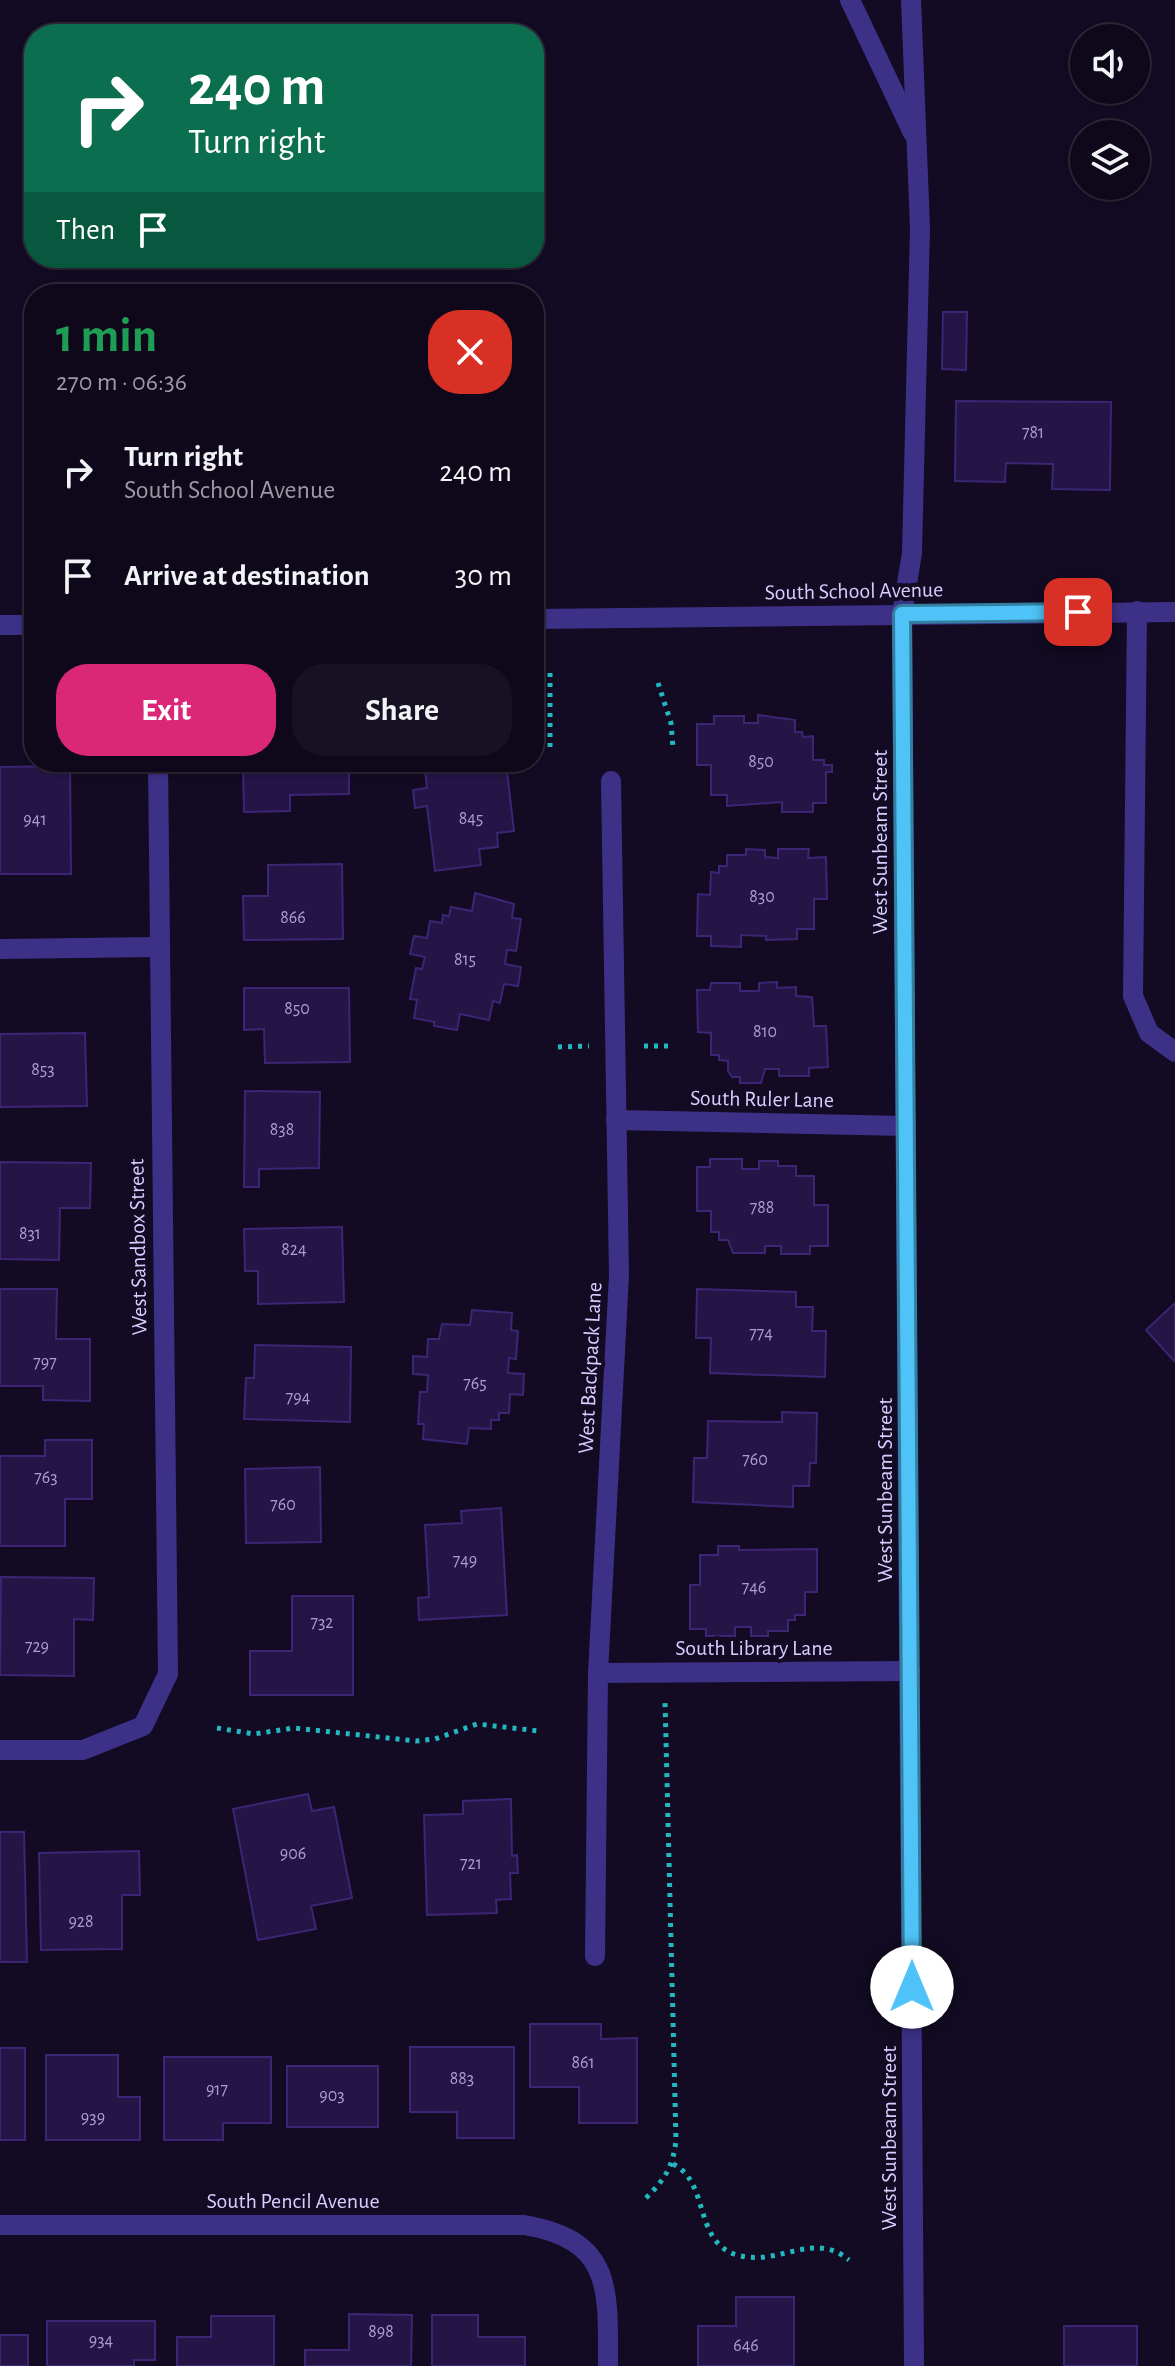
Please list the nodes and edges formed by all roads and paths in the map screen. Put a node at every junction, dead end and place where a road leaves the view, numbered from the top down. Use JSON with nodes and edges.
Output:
{"nodes":[{"id":1,"x":850,"y":0,"type":"edge"},
{"id":2,"x":911,"y":0,"type":"edge"},
{"id":3,"x":917,"y":140,"type":"junction"},
{"id":4,"x":1137,"y":611,"type":"junction"},
{"id":5,"x":1175,"y":612,"type":"edge"},
{"id":6,"x":902,"y":614,"type":"junction"},
{"id":7,"x":544,"y":619,"type":"edge"},
{"id":8,"x":0,"y":625,"type":"edge"},
{"id":9,"x":24,"y":625,"type":"edge"},
{"id":10,"x":550,"y":673,"type":"dead end"},
{"id":11,"x":658,"y":683,"type":"dead end"},
{"id":12,"x":673,"y":748,"type":"dead end"},
{"id":13,"x":550,"y":750,"type":"dead end"},
{"id":14,"x":158,"y":772,"type":"edge"},
{"id":15,"x":611,"y":781,"type":"dead end"},
{"id":16,"x":158,"y":947,"type":"junction"},
{"id":17,"x":0,"y":949,"type":"edge"},
{"id":18,"x":592,"y":1046,"type":"dead end"},
{"id":19,"x":635,"y":1046,"type":"dead end"},
{"id":20,"x":668,"y":1046,"type":"dead end"},
{"id":21,"x":558,"y":1047,"type":"dead end"},
{"id":22,"x":1175,"y":1052,"type":"edge"},
{"id":23,"x":616,"y":1120,"type":"junction"},
{"id":24,"x":906,"y":1126,"type":"junction"},
{"id":25,"x":910,"y":1671,"type":"junction"},
{"id":26,"x":598,"y":1673,"type":"junction"},
{"id":27,"x":665,"y":1695,"type":"dead end"},
{"id":28,"x":217,"y":1728,"type":"dead end"},
{"id":29,"x":539,"y":1731,"type":"dead end"},
{"id":30,"x":0,"y":1750,"type":"edge"},
{"id":31,"x":595,"y":1956,"type":"dead end"},
{"id":32,"x":673,"y":2164,"type":"junction"},
{"id":33,"x":646,"y":2198,"type":"dead end"},
{"id":34,"x":0,"y":2225,"type":"edge"},
{"id":35,"x":849,"y":2260,"type":"dead end"},
{"id":36,"x":608,"y":2366,"type":"edge"},
{"id":37,"x":914,"y":2366,"type":"edge"}],
"edges":[{"from":1,"to":3,"type":"street"},
{"from":2,"to":3,"type":"street","name":"West Sunbeam Street"},
{"from":3,"to":6,"type":"street","name":"West Sunbeam Street"},
{"from":4,"to":5,"type":"street","name":"South School Avenue"},
{"from":4,"to":6,"type":"street","name":"South School Avenue"},
{"from":4,"to":22,"type":"street"},
{"from":6,"to":7,"type":"street","name":"South School Avenue"},
{"from":6,"to":24,"type":"street","name":"West Sunbeam Street"},
{"from":8,"to":9,"type":"street"},
{"from":10,"to":13,"type":"path"},
{"from":11,"to":12,"type":"path"},
{"from":14,"to":16,"type":"street","name":"West Sandbox Street"},
{"from":15,"to":23,"type":"street","name":"West Backpack Lane"},
{"from":16,"to":17,"type":"street"},
{"from":16,"to":30,"type":"street","name":"West Sandbox Street"},
{"from":18,"to":21,"type":"path"},
{"from":19,"to":20,"type":"path"},
{"from":23,"to":24,"type":"street","name":"South Ruler Lane"},
{"from":23,"to":26,"type":"street","name":"West Backpack Lane"},
{"from":24,"to":25,"type":"street","name":"West Sunbeam Street"},
{"from":25,"to":26,"type":"street","name":"South Library Lane"},
{"from":25,"to":37,"type":"street","name":"West Sunbeam Street"},
{"from":26,"to":31,"type":"street","name":"West Backpack Lane"},
{"from":27,"to":32,"type":"path"},
{"from":28,"to":29,"type":"path"},
{"from":32,"to":33,"type":"path"},
{"from":32,"to":35,"type":"path"},
{"from":34,"to":36,"type":"street","name":"South Pencil Avenue"}]}
